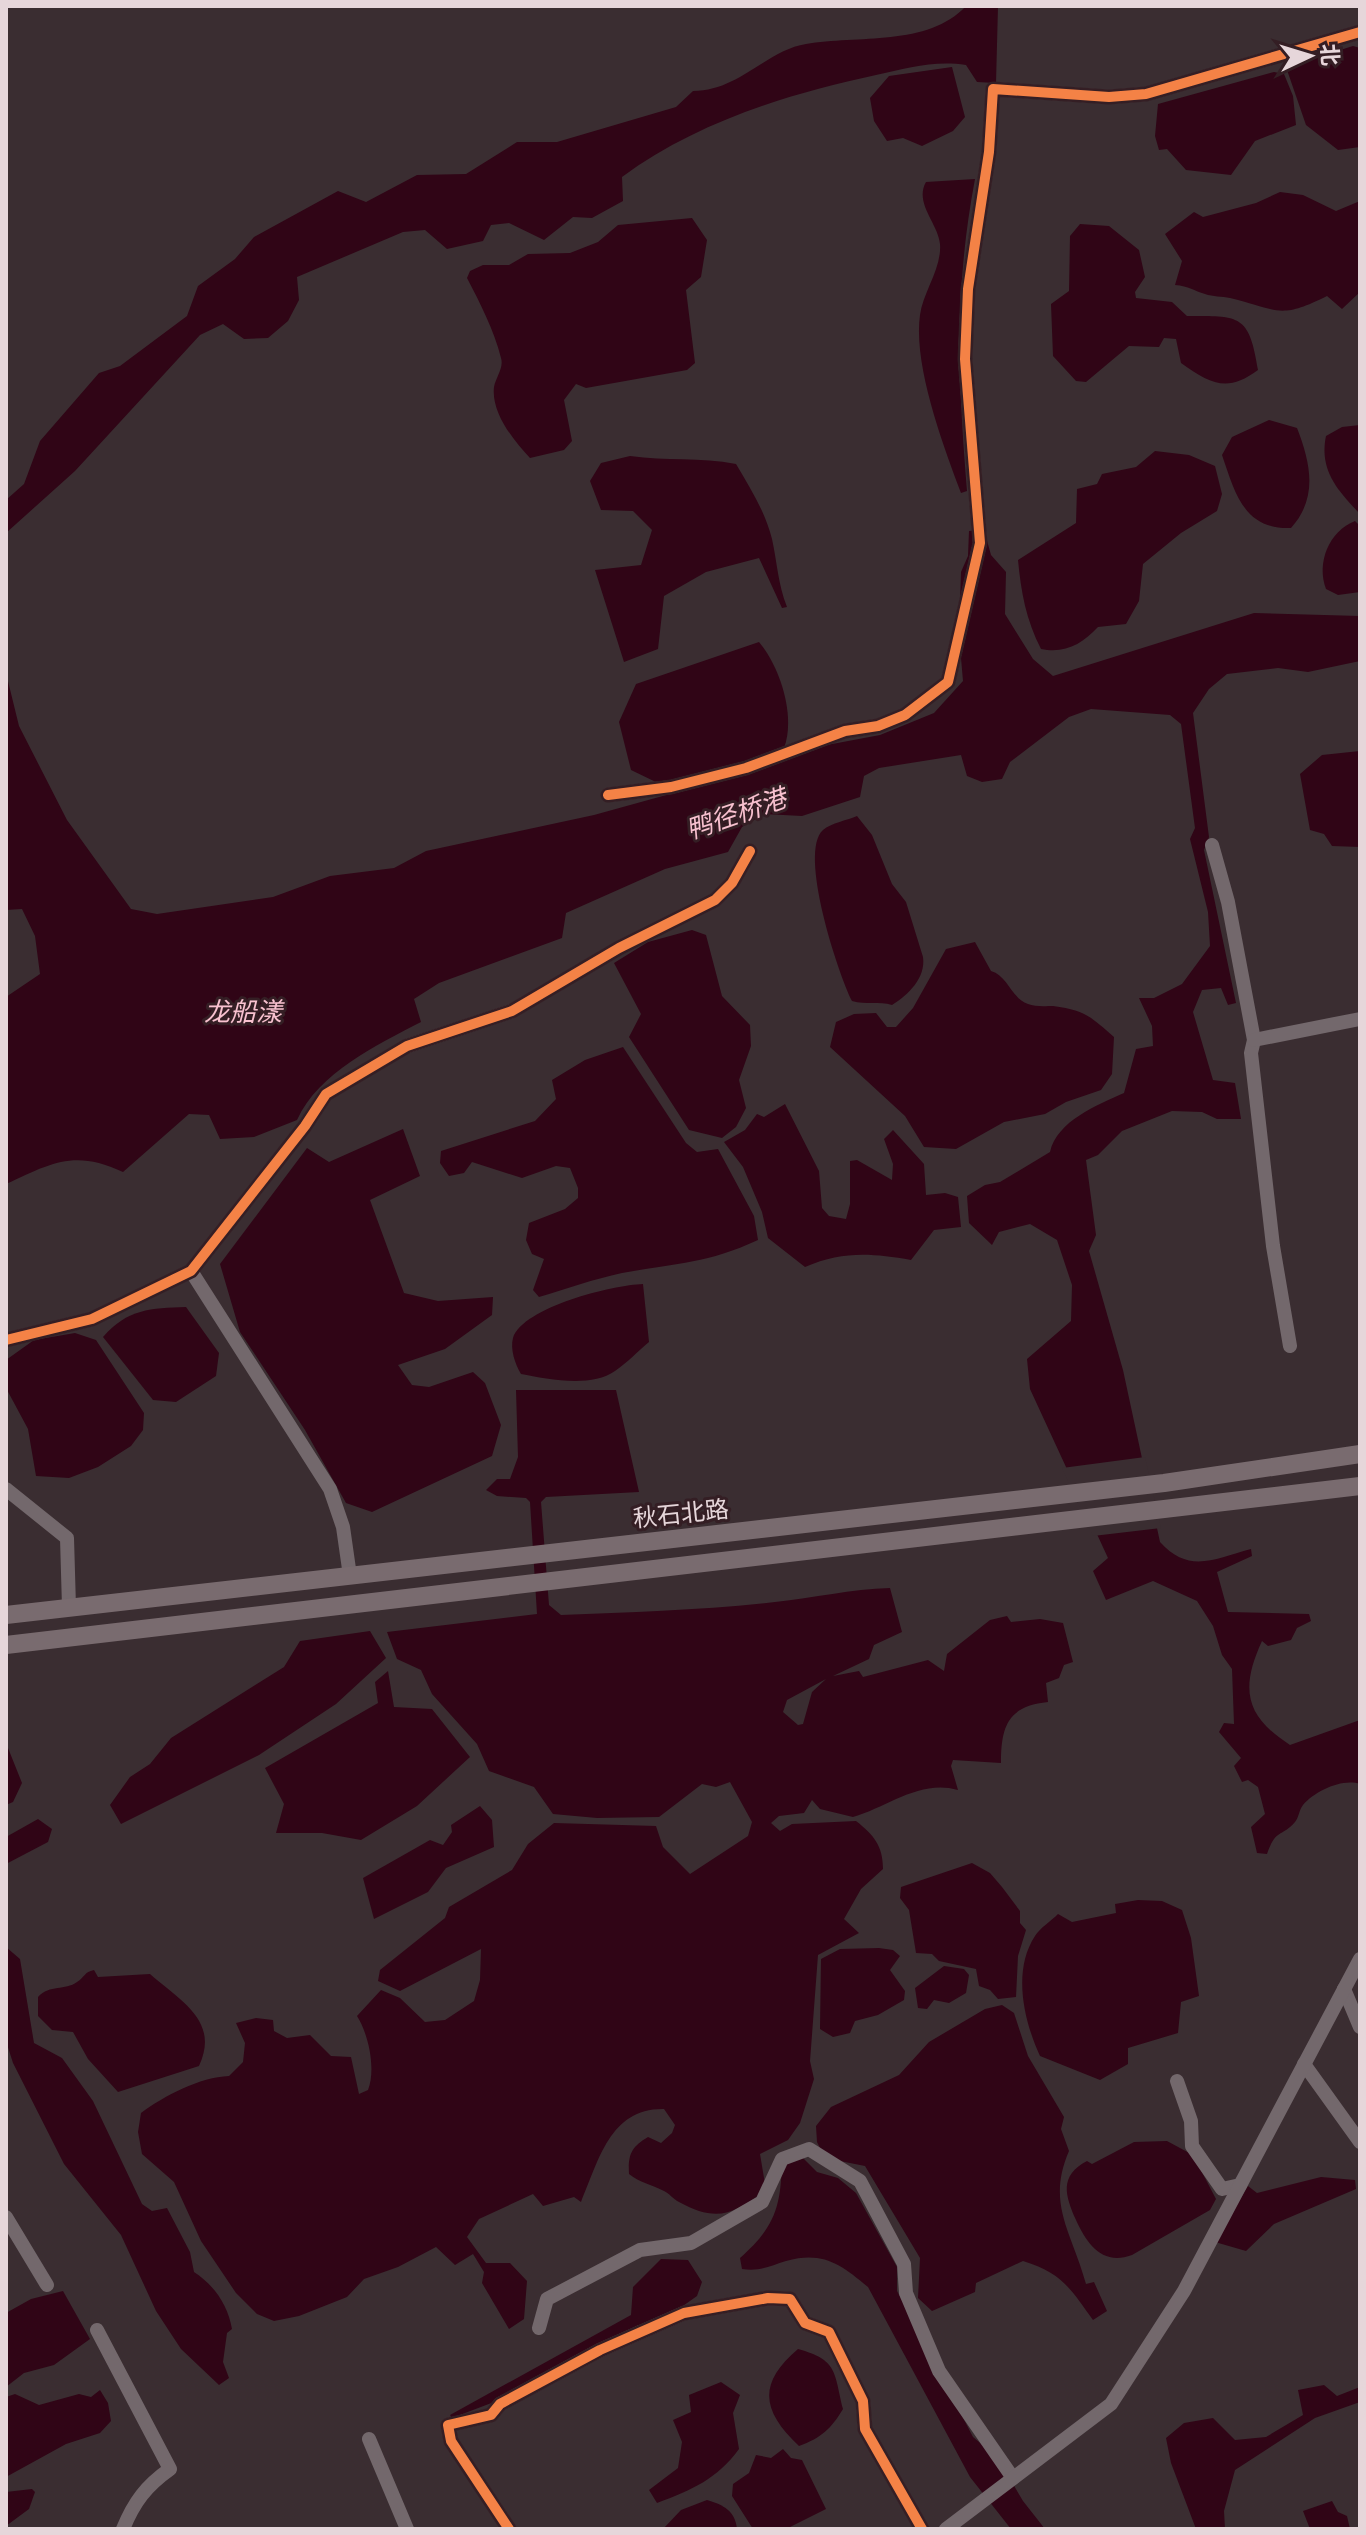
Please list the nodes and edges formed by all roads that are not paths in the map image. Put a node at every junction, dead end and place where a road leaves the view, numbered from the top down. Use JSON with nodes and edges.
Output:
{"nodes":[{"id":1,"x":1360,"y":32,"type":"edge"},
{"id":2,"x":608,"y":795,"type":"dead end"},
{"id":3,"x":1212,"y":845,"type":"dead end"},
{"id":4,"x":750,"y":851,"type":"dead end"},
{"id":5,"x":1360,"y":1019,"type":"edge"},
{"id":6,"x":1254,"y":1040,"type":"junction"},
{"id":7,"x":191,"y":1271,"type":"junction"},
{"id":8,"x":6,"y":1340,"type":"edge"},
{"id":9,"x":1290,"y":1346,"type":"dead end"},
{"id":10,"x":1360,"y":1454,"type":"edge"},
{"id":11,"x":1360,"y":1486,"type":"edge"},
{"id":12,"x":6,"y":1489,"type":"edge"},
{"id":13,"x":350,"y":1576,"type":"junction"},
{"id":14,"x":69,"y":1607,"type":"junction"},
{"id":15,"x":6,"y":1615,"type":"edge"},
{"id":16,"x":6,"y":1645,"type":"edge"},
{"id":17,"x":1360,"y":1959,"type":"edge"},
{"id":18,"x":1344,"y":1989,"type":"junction"},
{"id":19,"x":1360,"y":2027,"type":"edge"},
{"id":20,"x":1304,"y":2064,"type":"junction"},
{"id":21,"x":1177,"y":2081,"type":"dead end"},
{"id":22,"x":1360,"y":2142,"type":"edge"},
{"id":23,"x":1240,"y":2185,"type":"junction"},
{"id":24,"x":6,"y":2217,"type":"edge"},
{"id":25,"x":47,"y":2285,"type":"dead end"},
{"id":26,"x":539,"y":2328,"type":"dead end"},
{"id":27,"x":97,"y":2330,"type":"dead end"},
{"id":28,"x":369,"y":2439,"type":"dead end"},
{"id":29,"x":1013,"y":2478,"type":"junction"},
{"id":30,"x":123,"y":2529,"type":"edge"},
{"id":31,"x":407,"y":2529,"type":"edge"},
{"id":32,"x":509,"y":2529,"type":"edge"},
{"id":33,"x":922,"y":2529,"type":"edge"},
{"id":34,"x":946,"y":2529,"type":"edge"}],
"edges":[{"from":1,"to":2,"type":"street"},
{"from":3,"to":6,"type":"street"},
{"from":4,"to":7,"type":"street"},
{"from":5,"to":6,"type":"street"},
{"from":6,"to":9,"type":"street"},
{"from":7,"to":8,"type":"street"},
{"from":7,"to":13,"type":"street"},
{"from":10,"to":13,"type":"main road","name":"秋石北路"},
{"from":11,"to":16,"type":"main road","name":"秋石北路"},
{"from":12,"to":14,"type":"street"},
{"from":13,"to":14,"type":"main road","name":"秋石北路"},
{"from":14,"to":15,"type":"main road","name":"秋石北路"},
{"from":17,"to":18,"type":"street"},
{"from":18,"to":19,"type":"street"},
{"from":18,"to":20,"type":"street"},
{"from":20,"to":22,"type":"street"},
{"from":20,"to":23,"type":"street"},
{"from":21,"to":23,"type":"street"},
{"from":23,"to":29,"type":"street"},
{"from":24,"to":25,"type":"street"},
{"from":26,"to":29,"type":"street"},
{"from":27,"to":30,"type":"street"},
{"from":28,"to":31,"type":"street"},
{"from":29,"to":34,"type":"street"},
{"from":32,"to":33,"type":"street"}]}
